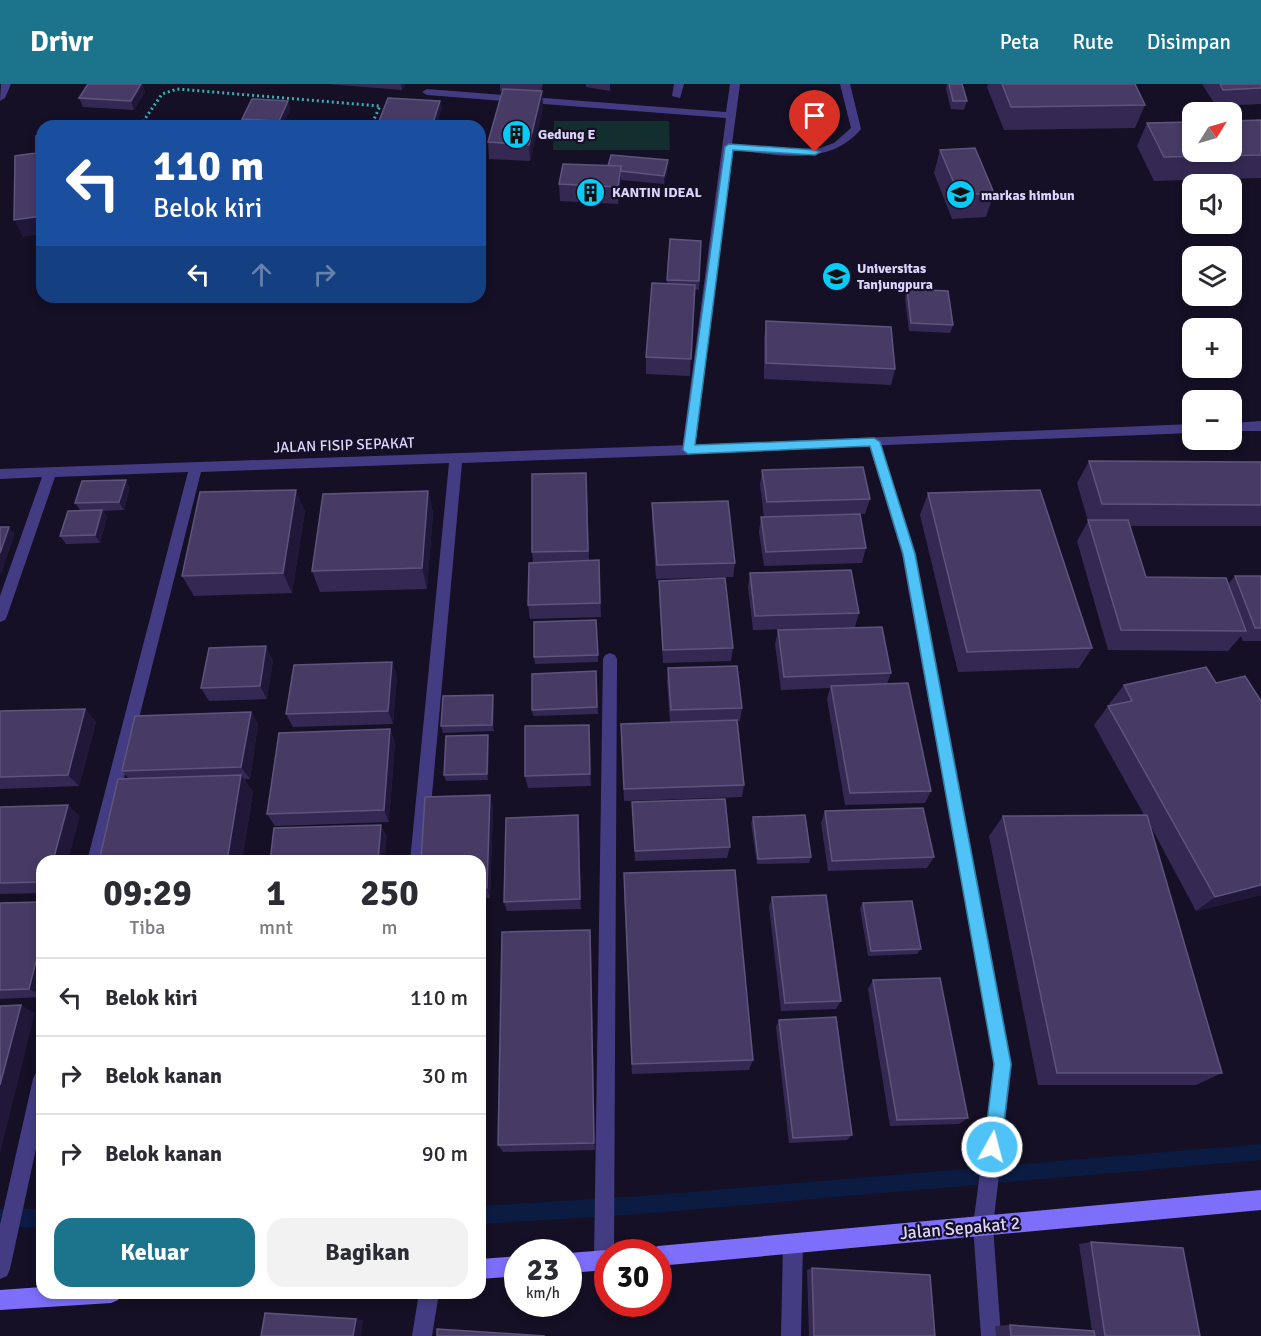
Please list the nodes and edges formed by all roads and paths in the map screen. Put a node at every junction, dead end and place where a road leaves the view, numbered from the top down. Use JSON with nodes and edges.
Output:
{"nodes":[{"id":1,"x":6,"y":84,"type":"edge"},
{"id":2,"x":679,"y":84,"type":"edge"},
{"id":3,"x":735,"y":84,"type":"edge"},
{"id":4,"x":845,"y":84,"type":"edge"},
{"id":5,"x":427,"y":92,"type":"dead end"},
{"id":6,"x":676,"y":96,"type":"dead end"},
{"id":7,"x":0,"y":98,"type":"edge"},
{"id":8,"x":731,"y":115,"type":"junction"},
{"id":9,"x":144,"y":120,"type":"edge"},
{"id":10,"x":374,"y":120,"type":"edge"},
{"id":11,"x":729,"y":147,"type":"junction"},
{"id":12,"x":1261,"y":426,"type":"edge"},
{"id":13,"x":1242,"y":427,"type":"edge"},
{"id":14,"x":1182,"y":429,"type":"edge"},
{"id":15,"x":874,"y":442,"type":"junction"},
{"id":16,"x":688,"y":450,"type":"junction"},
{"id":17,"x":456,"y":458,"type":"junction"},
{"id":18,"x":196,"y":467,"type":"junction"},
{"id":19,"x":51,"y":471,"type":"junction"},
{"id":20,"x":0,"y":474,"type":"edge"},
{"id":21,"x":0,"y":616,"type":"edge"},
{"id":22,"x":609,"y":659,"type":"dead end"},
{"id":23,"x":97,"y":855,"type":"edge"},
{"id":24,"x":419,"y":855,"type":"edge"},
{"id":25,"x":36,"y":1106,"type":"edge"},
{"id":26,"x":1261,"y":1200,"type":"edge"},
{"id":27,"x":983,"y":1226,"type":"junction"},
{"id":28,"x":605,"y":1239,"type":"edge"},
{"id":29,"x":793,"y":1244,"type":"junction"},
{"id":30,"x":672,"y":1255,"type":"edge"},
{"id":31,"x":1,"y":1264,"type":"edge"},
{"id":32,"x":504,"y":1267,"type":"edge"},
{"id":33,"x":486,"y":1269,"type":"edge"},
{"id":34,"x":36,"y":1298,"type":"edge"},
{"id":35,"x":428,"y":1299,"type":"edge"},
{"id":36,"x":0,"y":1300,"type":"edge"},
{"id":37,"x":422,"y":1336,"type":"edge"},
{"id":38,"x":791,"y":1336,"type":"edge"},
{"id":39,"x":991,"y":1336,"type":"edge"}],
"edges":[{"from":1,"to":7,"type":"street"},
{"from":2,"to":6,"type":"street"},
{"from":3,"to":8,"type":"street"},
{"from":4,"to":11,"type":"street"},
{"from":5,"to":8,"type":"street"},
{"from":8,"to":11,"type":"street"},
{"from":9,"to":10,"type":"path"},
{"from":11,"to":16,"type":"street"},
{"from":12,"to":13,"type":"street"},
{"from":14,"to":15,"type":"street","name":"JALAN FISIP SEPAKAT"},
{"from":15,"to":16,"type":"street","name":"JALAN FISIP SEPAKAT"},
{"from":15,"to":27,"type":"street"},
{"from":16,"to":17,"type":"street","name":"JALAN FISIP SEPAKAT"},
{"from":17,"to":18,"type":"street","name":"JALAN FISIP SEPAKAT"},
{"from":17,"to":24,"type":"street"},
{"from":18,"to":19,"type":"street","name":"JALAN FISIP SEPAKAT"},
{"from":18,"to":23,"type":"street"},
{"from":19,"to":20,"type":"street","name":"JALAN FISIP SEPAKAT"},
{"from":19,"to":21,"type":"street"},
{"from":22,"to":28,"type":"street"},
{"from":25,"to":31,"type":"street"},
{"from":26,"to":27,"type":"street","name":"Jalan Sepakat 2"},
{"from":27,"to":29,"type":"street","name":"Jalan Sepakat 2"},
{"from":27,"to":39,"type":"street"},
{"from":29,"to":30,"type":"street","name":"Jalan Sepakat 2"},
{"from":29,"to":38,"type":"street"},
{"from":32,"to":33,"type":"street"},
{"from":34,"to":36,"type":"street"},
{"from":35,"to":37,"type":"street"}]}
